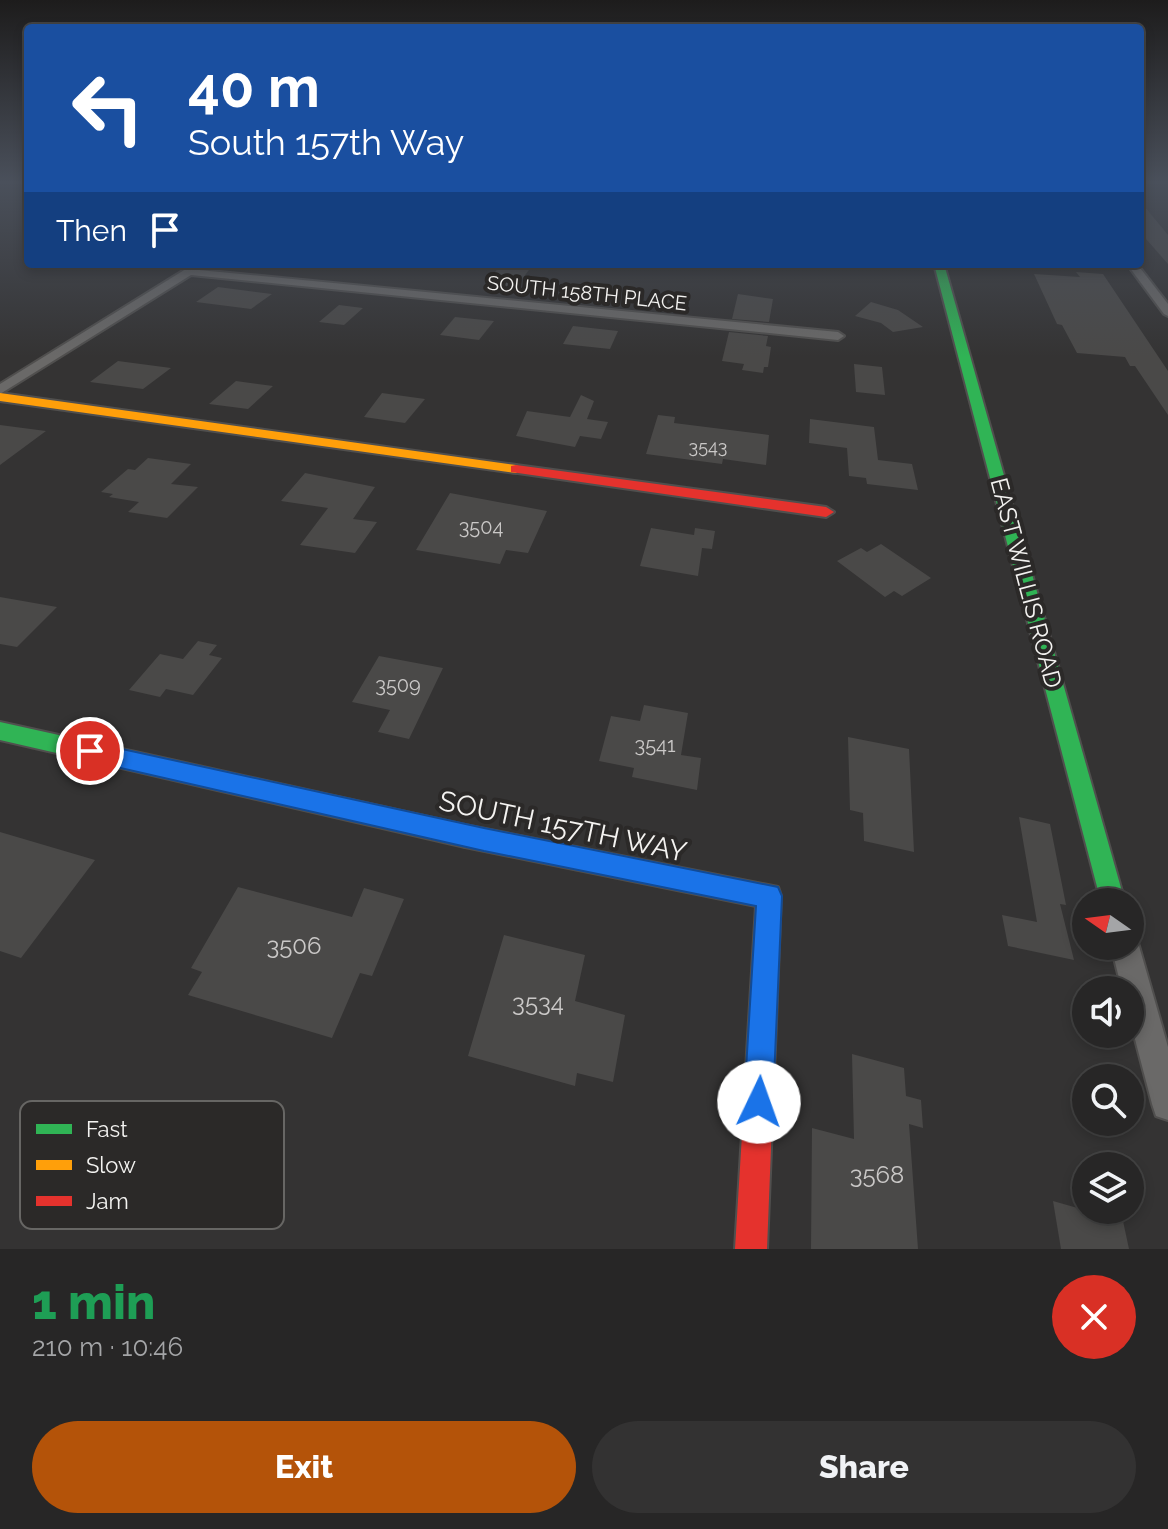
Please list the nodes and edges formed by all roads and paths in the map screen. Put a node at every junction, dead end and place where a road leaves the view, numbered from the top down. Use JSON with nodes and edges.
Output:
{"nodes":[{"id":1,"x":195,"y":268,"type":"edge"},
{"id":2,"x":940,"y":268,"type":"edge"},
{"id":3,"x":1135,"y":268,"type":"edge"},
{"id":4,"x":188,"y":272,"type":"junction"},
{"id":5,"x":1168,"y":312,"type":"edge"},
{"id":6,"x":838,"y":336,"type":"dead end"},
{"id":7,"x":0,"y":390,"type":"edge"},
{"id":8,"x":0,"y":397,"type":"edge"},
{"id":9,"x":826,"y":512,"type":"dead end"},
{"id":10,"x":0,"y":731,"type":"edge"},
{"id":11,"x":1109,"y":888,"type":"edge"},
{"id":12,"x":1129,"y":960,"type":"edge"},
{"id":13,"x":1168,"y":1104,"type":"edge"},
{"id":14,"x":751,"y":1249,"type":"edge"}],
"edges":[{"from":1,"to":4,"type":"street"},
{"from":2,"to":11,"type":"street","name":"EAST WILLIS ROAD"},
{"from":3,"to":5,"type":"street"},
{"from":4,"to":6,"type":"street","name":"SOUTH 158TH PLACE"},
{"from":4,"to":7,"type":"street"},
{"from":8,"to":9,"type":"street"},
{"from":10,"to":14,"type":"street","name":"SOUTH 157TH WAY"},
{"from":12,"to":13,"type":"street"}]}
